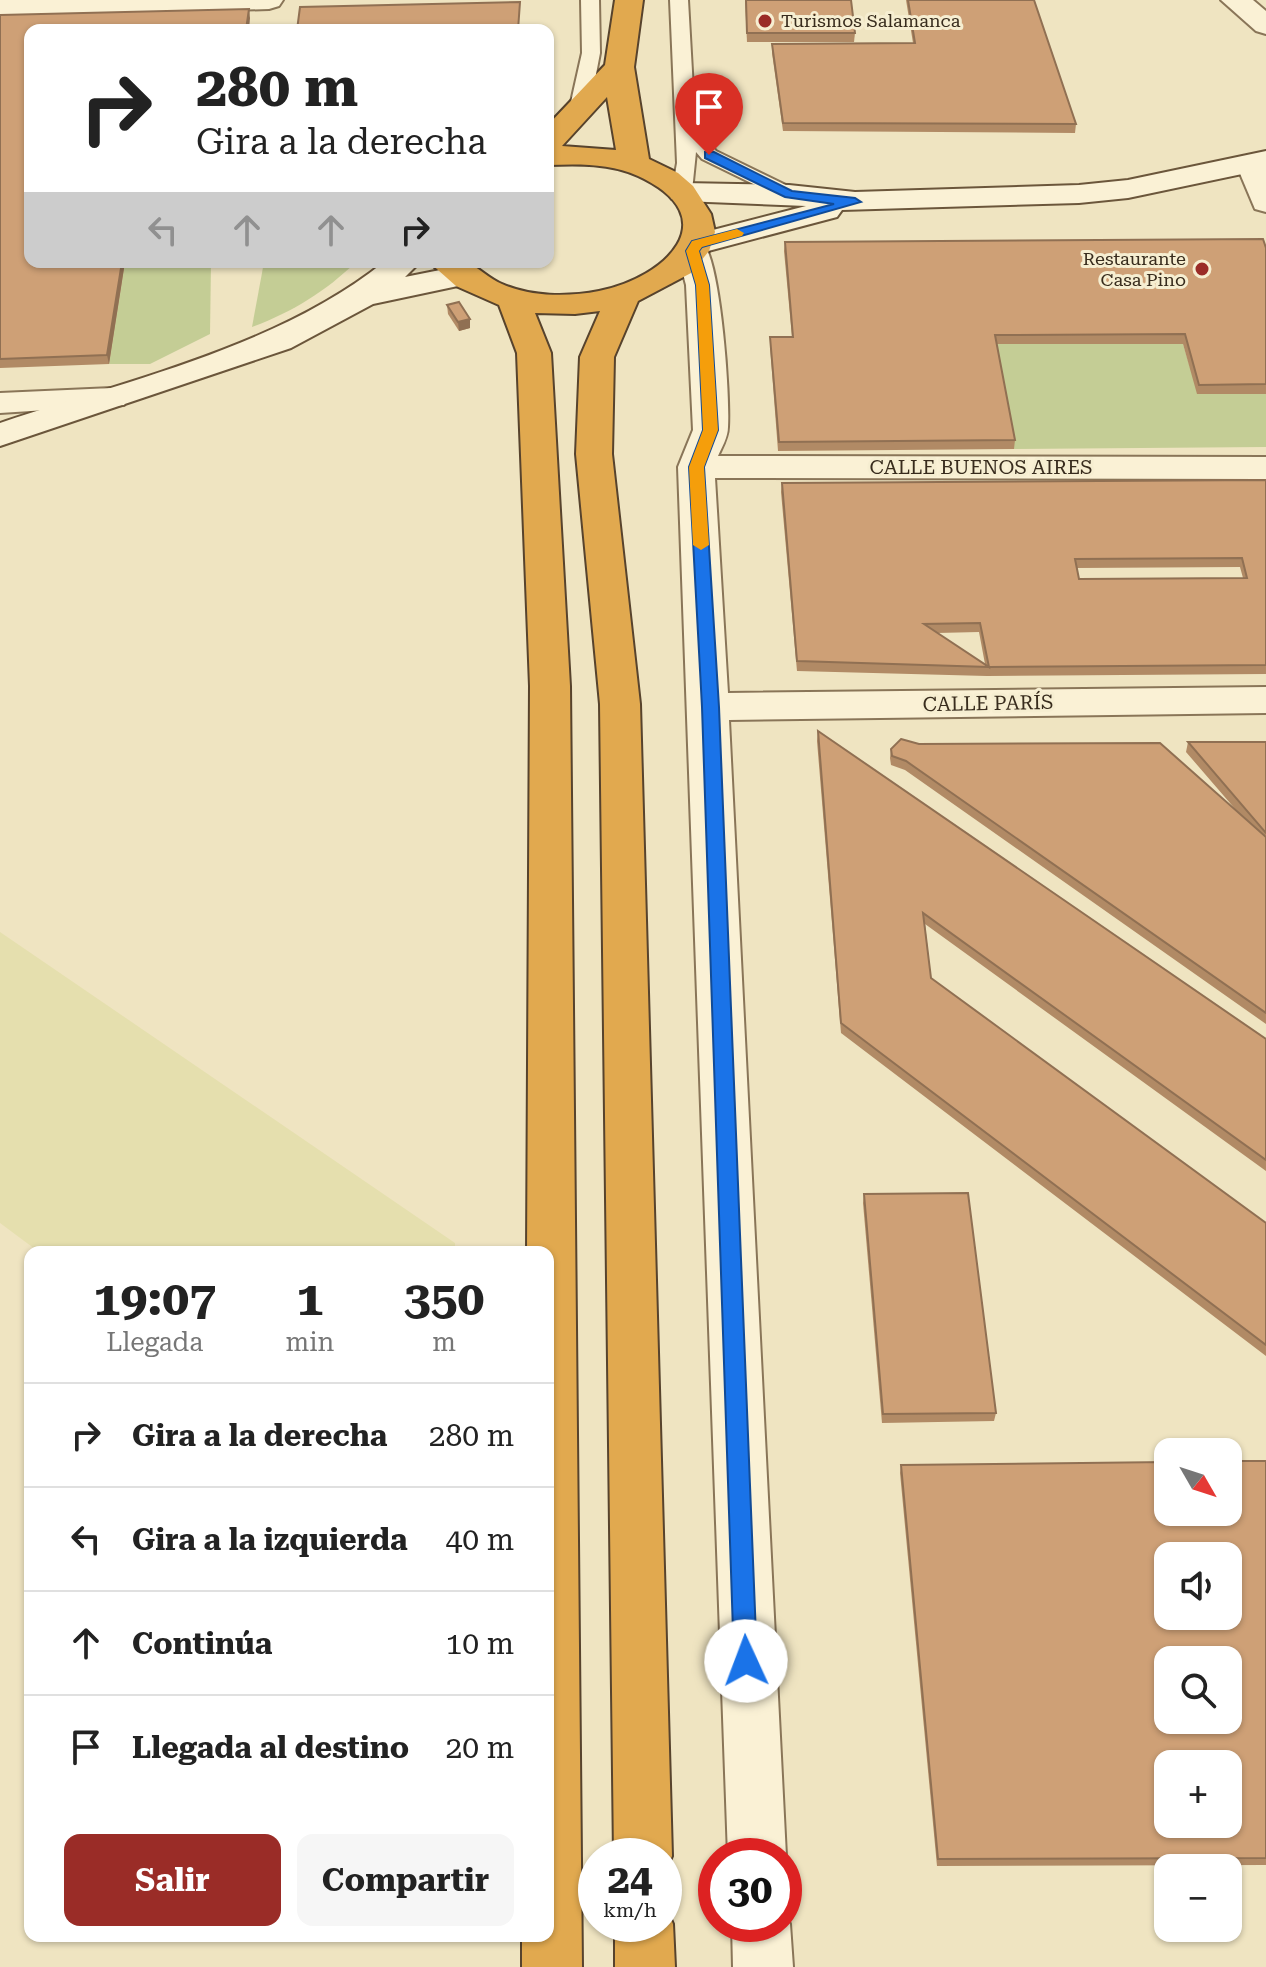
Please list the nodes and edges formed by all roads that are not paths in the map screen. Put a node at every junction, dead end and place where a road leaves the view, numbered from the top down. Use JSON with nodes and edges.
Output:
{"nodes":[{"id":1,"x":270,"y":0,"type":"edge"},
{"id":2,"x":590,"y":0,"type":"edge"},
{"id":3,"x":629,"y":0,"type":"edge"},
{"id":4,"x":679,"y":0,"type":"edge"},
{"id":5,"x":1235,"y":0,"type":"edge"},
{"id":6,"x":63,"y":3,"type":"edge"},
{"id":7,"x":0,"y":7,"type":"edge"},
{"id":8,"x":268,"y":24,"type":"edge"},
{"id":9,"x":1266,"y":25,"type":"edge"},
{"id":10,"x":619,"y":67,"type":"junction"},
{"id":11,"x":579,"y":111,"type":"junction"},
{"id":12,"x":686,"y":127,"type":"junction"},
{"id":13,"x":554,"y":137,"type":"edge"},
{"id":14,"x":554,"y":156,"type":"edge"},
{"id":15,"x":1259,"y":162,"type":"edge"},
{"id":16,"x":635,"y":164,"type":"junction"},
{"id":17,"x":683,"y":191,"type":"junction"},
{"id":18,"x":789,"y":194,"type":"junction"},
{"id":19,"x":855,"y":202,"type":"junction"},
{"id":20,"x":1266,"y":202,"type":"edge"},
{"id":21,"x":695,"y":248,"type":"junction"},
{"id":22,"x":397,"y":268,"type":"edge"},
{"id":23,"x":452,"y":269,"type":"edge"},
{"id":24,"x":624,"y":295,"type":"junction"},
{"id":25,"x":361,"y":297,"type":"junction"},
{"id":26,"x":513,"y":299,"type":"junction"},
{"id":27,"x":112,"y":398,"type":"junction"},
{"id":28,"x":0,"y":403,"type":"edge"},
{"id":29,"x":0,"y":435,"type":"edge"},
{"id":30,"x":696,"y":467,"type":"junction"},
{"id":31,"x":1266,"y":468,"type":"edge"},
{"id":32,"x":1266,"y":700,"type":"edge"},
{"id":33,"x":710,"y":707,"type":"junction"},
{"id":34,"x":551,"y":1246,"type":"edge"},
{"id":35,"x":643,"y":1838,"type":"edge"},
{"id":36,"x":756,"y":1838,"type":"edge"},
{"id":37,"x":552,"y":1942,"type":"edge"},
{"id":38,"x":644,"y":1942,"type":"edge"},
{"id":39,"x":762,"y":1942,"type":"edge"},
{"id":40,"x":552,"y":1967,"type":"edge"},
{"id":41,"x":645,"y":1967,"type":"edge"},
{"id":42,"x":763,"y":1967,"type":"edge"}],
"edges":[{"from":1,"to":6,"type":"street"},
{"from":1,"to":8,"type":"street"},
{"from":2,"to":11,"type":"lane"},
{"from":3,"to":10,"type":"highway"},
{"from":4,"to":12,"type":"lane"},
{"from":5,"to":9,"type":"street"},
{"from":6,"to":7,"type":"street"},
{"from":10,"to":11,"type":"highway"},
{"from":10,"to":16,"type":"highway"},
{"from":11,"to":13,"type":"highway"},
{"from":12,"to":17,"type":"lane"},
{"from":12,"to":18,"type":"lane"},
{"from":14,"to":16,"type":"highway"},
{"from":15,"to":19,"type":"street"},
{"from":15,"to":20,"type":"street"},
{"from":16,"to":17,"type":"highway"},
{"from":17,"to":18,"type":"street"},
{"from":17,"to":21,"type":"highway"},
{"from":18,"to":19,"type":"street"},
{"from":19,"to":21,"type":"street"},
{"from":21,"to":24,"type":"highway"},
{"from":21,"to":30,"type":"street"},
{"from":22,"to":25,"type":"street"},
{"from":23,"to":25,"type":"street"},
{"from":23,"to":26,"type":"highway"},
{"from":24,"to":26,"type":"highway"},
{"from":24,"to":35,"type":"highway"},
{"from":25,"to":27,"type":"street"},
{"from":26,"to":34,"type":"highway"},
{"from":27,"to":28,"type":"street"},
{"from":27,"to":29,"type":"street"},
{"from":30,"to":31,"type":"street","name":"CALLE BUENOS AIRES"},
{"from":30,"to":33,"type":"street"},
{"from":32,"to":33,"type":"street","name":"CALLE PARÍS"},
{"from":33,"to":36,"type":"street"},
{"from":37,"to":40,"type":"highway"},
{"from":38,"to":41,"type":"highway"},
{"from":39,"to":42,"type":"street"}]}
